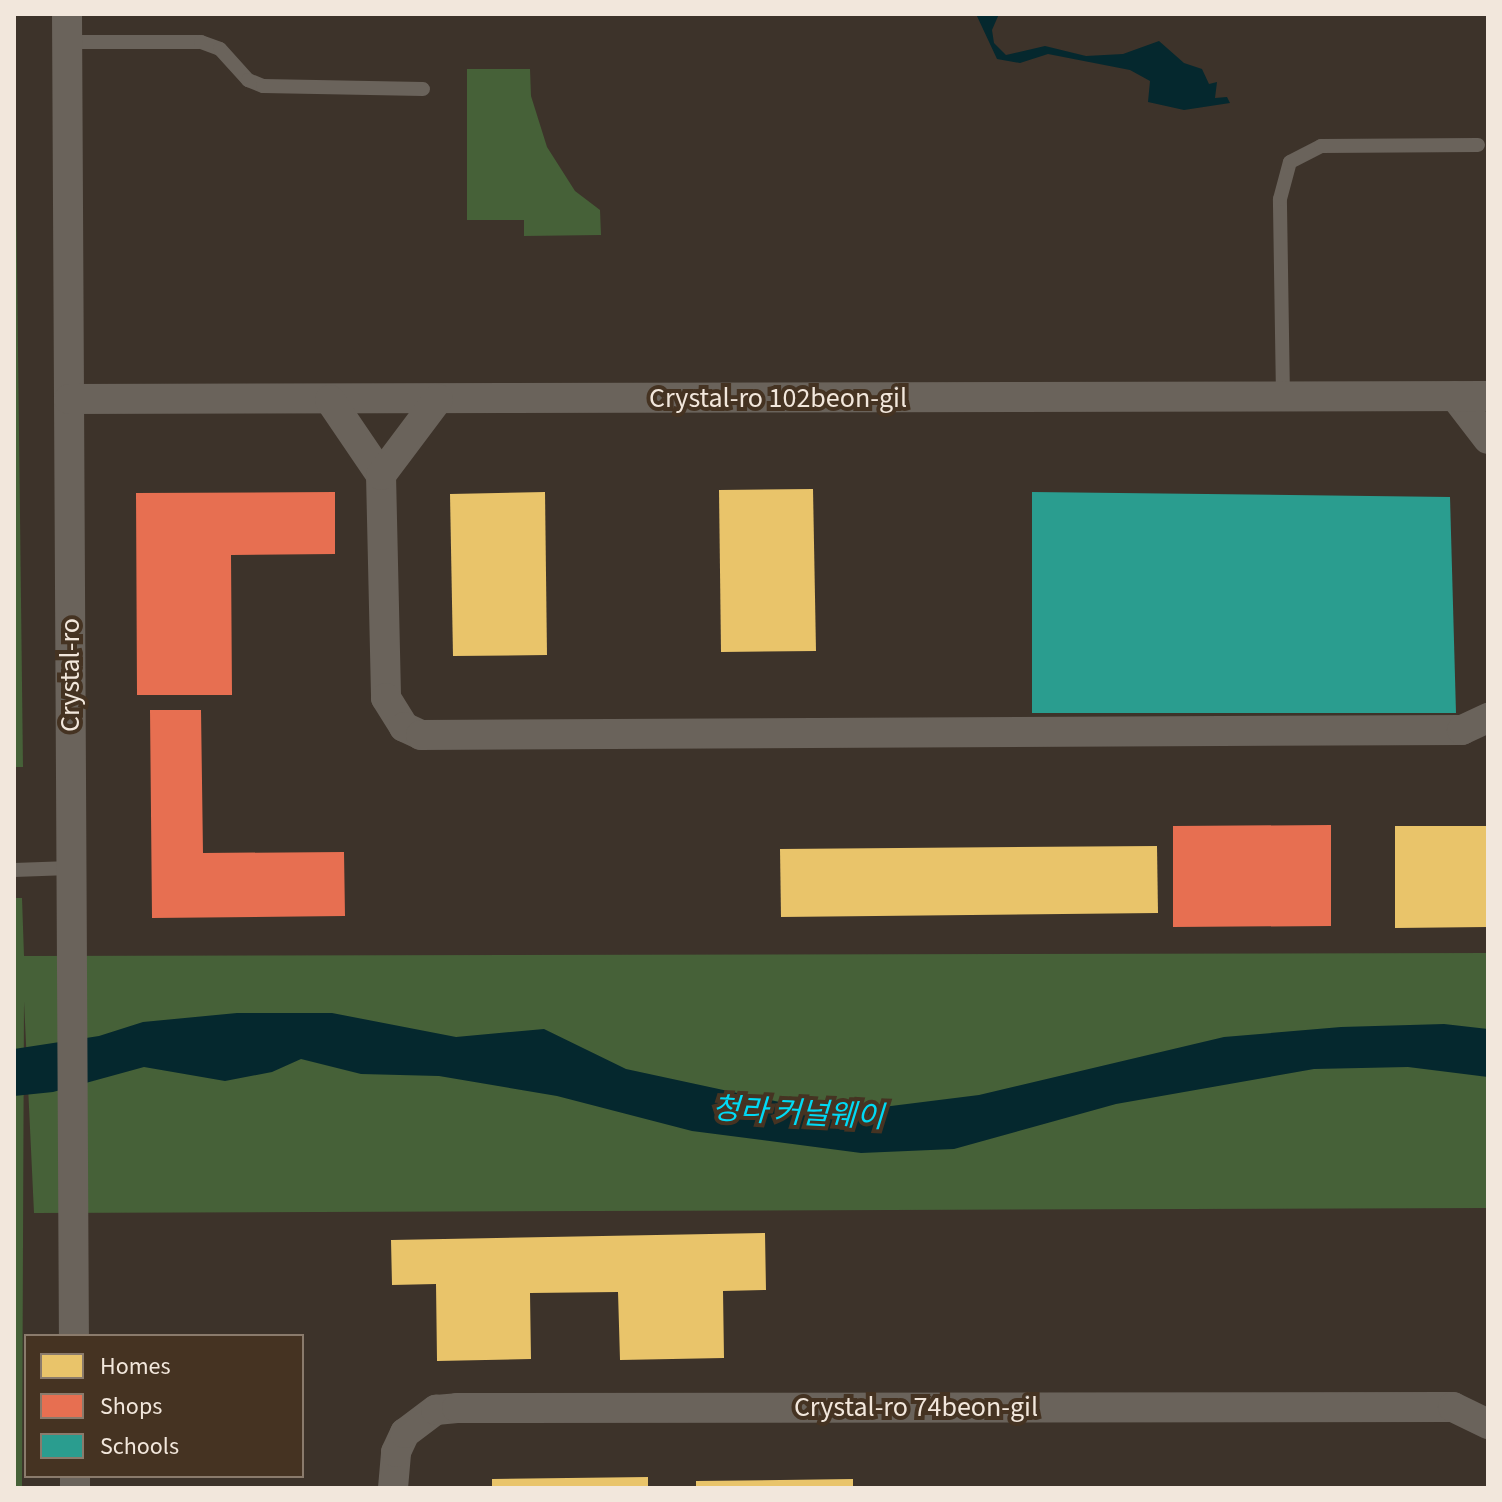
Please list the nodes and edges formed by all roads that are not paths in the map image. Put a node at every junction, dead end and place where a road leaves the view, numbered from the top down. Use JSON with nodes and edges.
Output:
{"nodes":[{"id":1,"x":68,"y":28,"type":"edge"},
{"id":2,"x":423,"y":89,"type":"dead end"},
{"id":3,"x":1478,"y":145,"type":"dead end"},
{"id":4,"x":1455,"y":396,"type":"junction"},
{"id":5,"x":1488,"y":396,"type":"edge"},
{"id":6,"x":1283,"y":397,"type":"junction"},
{"id":7,"x":69,"y":399,"type":"junction"},
{"id":8,"x":438,"y":399,"type":"junction"},
{"id":9,"x":330,"y":400,"type":"junction"},
{"id":10,"x":1488,"y":439,"type":"edge"},
{"id":11,"x":381,"y":475,"type":"junction"},
{"id":12,"x":1488,"y":718,"type":"edge"},
{"id":13,"x":70,"y":868,"type":"junction"},
{"id":14,"x":14,"y":870,"type":"edge"},
{"id":15,"x":74,"y":1334,"type":"edge"},
{"id":16,"x":1488,"y":1424,"type":"edge"},
{"id":17,"x":393,"y":1488,"type":"edge"}],
"edges":[{"from":1,"to":2,"type":"lane"},
{"from":1,"to":7,"type":"street","name":"Crystal-ro"},
{"from":3,"to":6,"type":"lane"},
{"from":4,"to":5,"type":"street","name":"Crystal-ro 102beon-gil"},
{"from":4,"to":6,"type":"street","name":"Crystal-ro 102beon-gil"},
{"from":4,"to":10,"type":"street"},
{"from":6,"to":8,"type":"street","name":"Crystal-ro 102beon-gil"},
{"from":7,"to":9,"type":"street","name":"Crystal-ro 102beon-gil"},
{"from":7,"to":13,"type":"street","name":"Crystal-ro"},
{"from":8,"to":9,"type":"street","name":"Crystal-ro 102beon-gil"},
{"from":8,"to":11,"type":"street"},
{"from":9,"to":11,"type":"street"},
{"from":11,"to":12,"type":"street"},
{"from":13,"to":14,"type":"lane"},
{"from":13,"to":15,"type":"street","name":"Crystal-ro"},
{"from":16,"to":17,"type":"street","name":"Crystal-ro 74beon-gil"}]}
